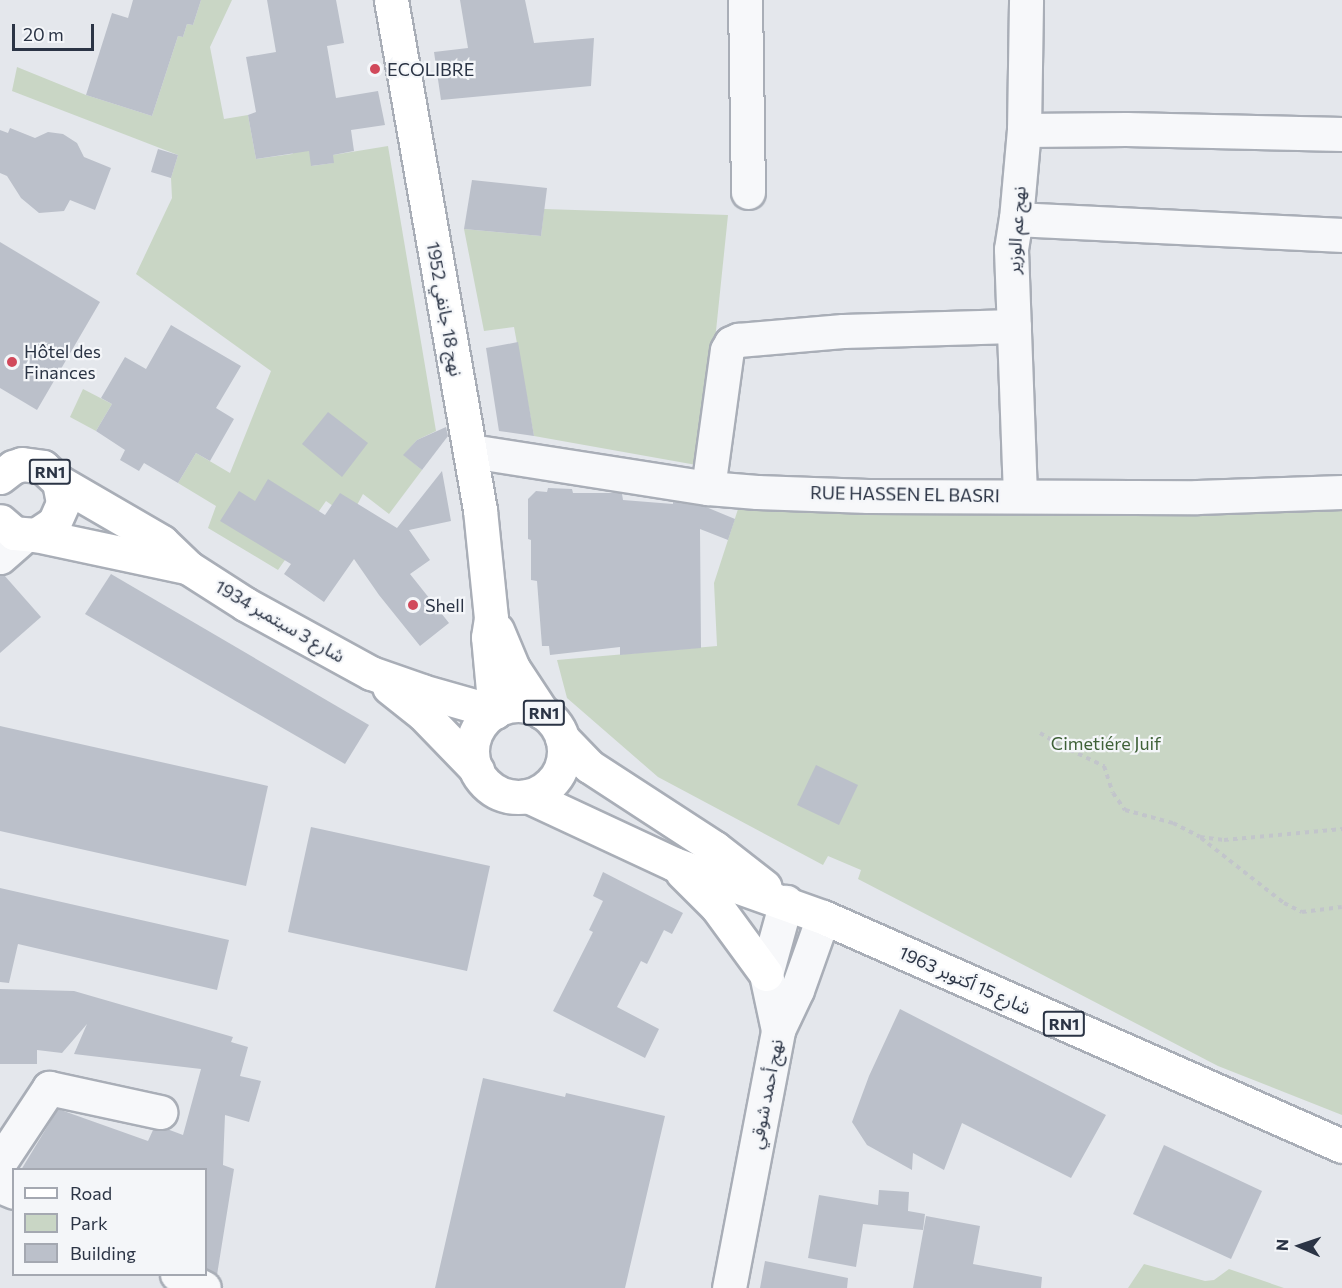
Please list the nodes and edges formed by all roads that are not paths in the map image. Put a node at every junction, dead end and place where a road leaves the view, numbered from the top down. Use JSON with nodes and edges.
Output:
{"nodes":[{"id":1,"x":391,"y":0,"type":"edge"},
{"id":2,"x":745,"y":0,"type":"edge"},
{"id":3,"x":1026,"y":0,"type":"edge"},
{"id":4,"x":1024,"y":130,"type":"junction"},
{"id":5,"x":1342,"y":134,"type":"edge"},
{"id":6,"x":748,"y":192,"type":"dead end"},
{"id":7,"x":1016,"y":219,"type":"junction"},
{"id":8,"x":1342,"y":235,"type":"edge"},
{"id":9,"x":1014,"y":326,"type":"junction"},
{"id":10,"x":0,"y":446,"type":"edge"},
{"id":11,"x":471,"y":451,"type":"junction"},
{"id":12,"x":32,"y":464,"type":"junction"},
{"id":13,"x":0,"y":477,"type":"edge"},
{"id":14,"x":59,"y":482,"type":"junction"},
{"id":15,"x":708,"y":488,"type":"junction"},
{"id":16,"x":1342,"y":492,"type":"edge"},
{"id":17,"x":1020,"y":495,"type":"junction"},
{"id":18,"x":20,"y":530,"type":"edge"},
{"id":19,"x":0,"y":557,"type":"edge"},
{"id":20,"x":189,"y":568,"type":"junction"},
{"id":21,"x":490,"y":628,"type":"junction"},
{"id":22,"x":371,"y":673,"type":"junction"},
{"id":23,"x":422,"y":691,"type":"junction"},
{"id":24,"x":495,"y":711,"type":"junction"},
{"id":25,"x":542,"y":712,"type":"junction"},
{"id":26,"x":562,"y":738,"type":"junction"},
{"id":27,"x":477,"y":770,"type":"junction"},
{"id":28,"x":528,"y":796,"type":"junction"},
{"id":29,"x":674,"y":864,"type":"junction"},
{"id":30,"x":786,"y":902,"type":"junction"},
{"id":31,"x":823,"y":917,"type":"junction"},
{"id":32,"x":766,"y":974,"type":"junction"},
{"id":33,"x":778,"y":1030,"type":"junction"},
{"id":34,"x":160,"y":1112,"type":"dead end"},
{"id":35,"x":1342,"y":1146,"type":"edge"},
{"id":36,"x":0,"y":1162,"type":"edge"},
{"id":37,"x":179,"y":1276,"type":"edge"},
{"id":38,"x":204,"y":1288,"type":"edge"},
{"id":39,"x":729,"y":1288,"type":"edge"}],
"edges":[{"from":1,"to":11,"type":"main road","name":"نهج 18 جانفي 1952"},
{"from":2,"to":6,"type":"street"},
{"from":3,"to":4,"type":"street","name":"نهج عم الوزير"},
{"from":4,"to":5,"type":"street"},
{"from":4,"to":7,"type":"street","name":"نهج عم الوزير"},
{"from":7,"to":8,"type":"street"},
{"from":7,"to":9,"type":"street","name":"نهج عم الوزير"},
{"from":9,"to":15,"type":"street"},
{"from":9,"to":17,"type":"street","name":"نهج عم الوزير"},
{"from":10,"to":12,"type":"main road","number":"RN1"},
{"from":11,"to":15,"type":"street","name":"RUE HASSEN EL BASRI"},
{"from":11,"to":21,"type":"main road","name":"نهج 18 جانفي 1952"},
{"from":12,"to":13,"type":"main road","number":"RN1"},
{"from":12,"to":14,"type":"main road","number":"RN1"},
{"from":14,"to":18,"type":"main road","number":"RN1"},
{"from":14,"to":20,"type":"main road","number":"RN1"},
{"from":15,"to":17,"type":"street","name":"RUE HASSEN EL BASRI"},
{"from":16,"to":17,"type":"street","name":"RUE HASSEN EL BASRI"},
{"from":18,"to":19,"type":"street"},
{"from":18,"to":20,"type":"main road","number":"RN1"},
{"from":20,"to":22,"type":"main road","name":"شارع 3 سبتمبر 1934","number":"RN1"},
{"from":21,"to":23,"type":"main road"},
{"from":21,"to":24,"type":"main road","name":"نهج 18 جانفي 1952"},
{"from":21,"to":25,"type":"main road"},
{"from":22,"to":23,"type":"main road","number":"RN1"},
{"from":22,"to":27,"type":"main road","number":"RN1"},
{"from":23,"to":24,"type":"main road","number":"RN1"},
{"from":24,"to":25,"type":"main road","number":"RN1"},
{"from":24,"to":27,"type":"main road","number":"RN1"},
{"from":25,"to":26,"type":"main road","number":"RN1"},
{"from":26,"to":28,"type":"main road","number":"RN1"},
{"from":26,"to":30,"type":"main road","name":"شارع 15 أكتوبر 1963","number":"RN1"},
{"from":27,"to":28,"type":"main road","number":"RN1"},
{"from":28,"to":29,"type":"main road","name":"شارع 15 أكتوبر 1963","number":"RN1"},
{"from":29,"to":30,"type":"main road","name":"شارع 15 أكتوبر 1963","number":"RN1"},
{"from":29,"to":32,"type":"main road"},
{"from":30,"to":31,"type":"main road","name":"شارع 15 أكتوبر 1963","number":"RN1"},
{"from":30,"to":32,"type":"street","name":"نهج أحمد شوقي"},
{"from":31,"to":33,"type":"street"},
{"from":31,"to":35,"type":"main road","name":"شارع 15 أكتوبر 1963","number":"RN1"},
{"from":32,"to":33,"type":"street","name":"نهج أحمد شوقي"},
{"from":33,"to":39,"type":"street","name":"نهج أحمد شوقي"},
{"from":34,"to":36,"type":"street"},
{"from":37,"to":38,"type":"street"}]}
